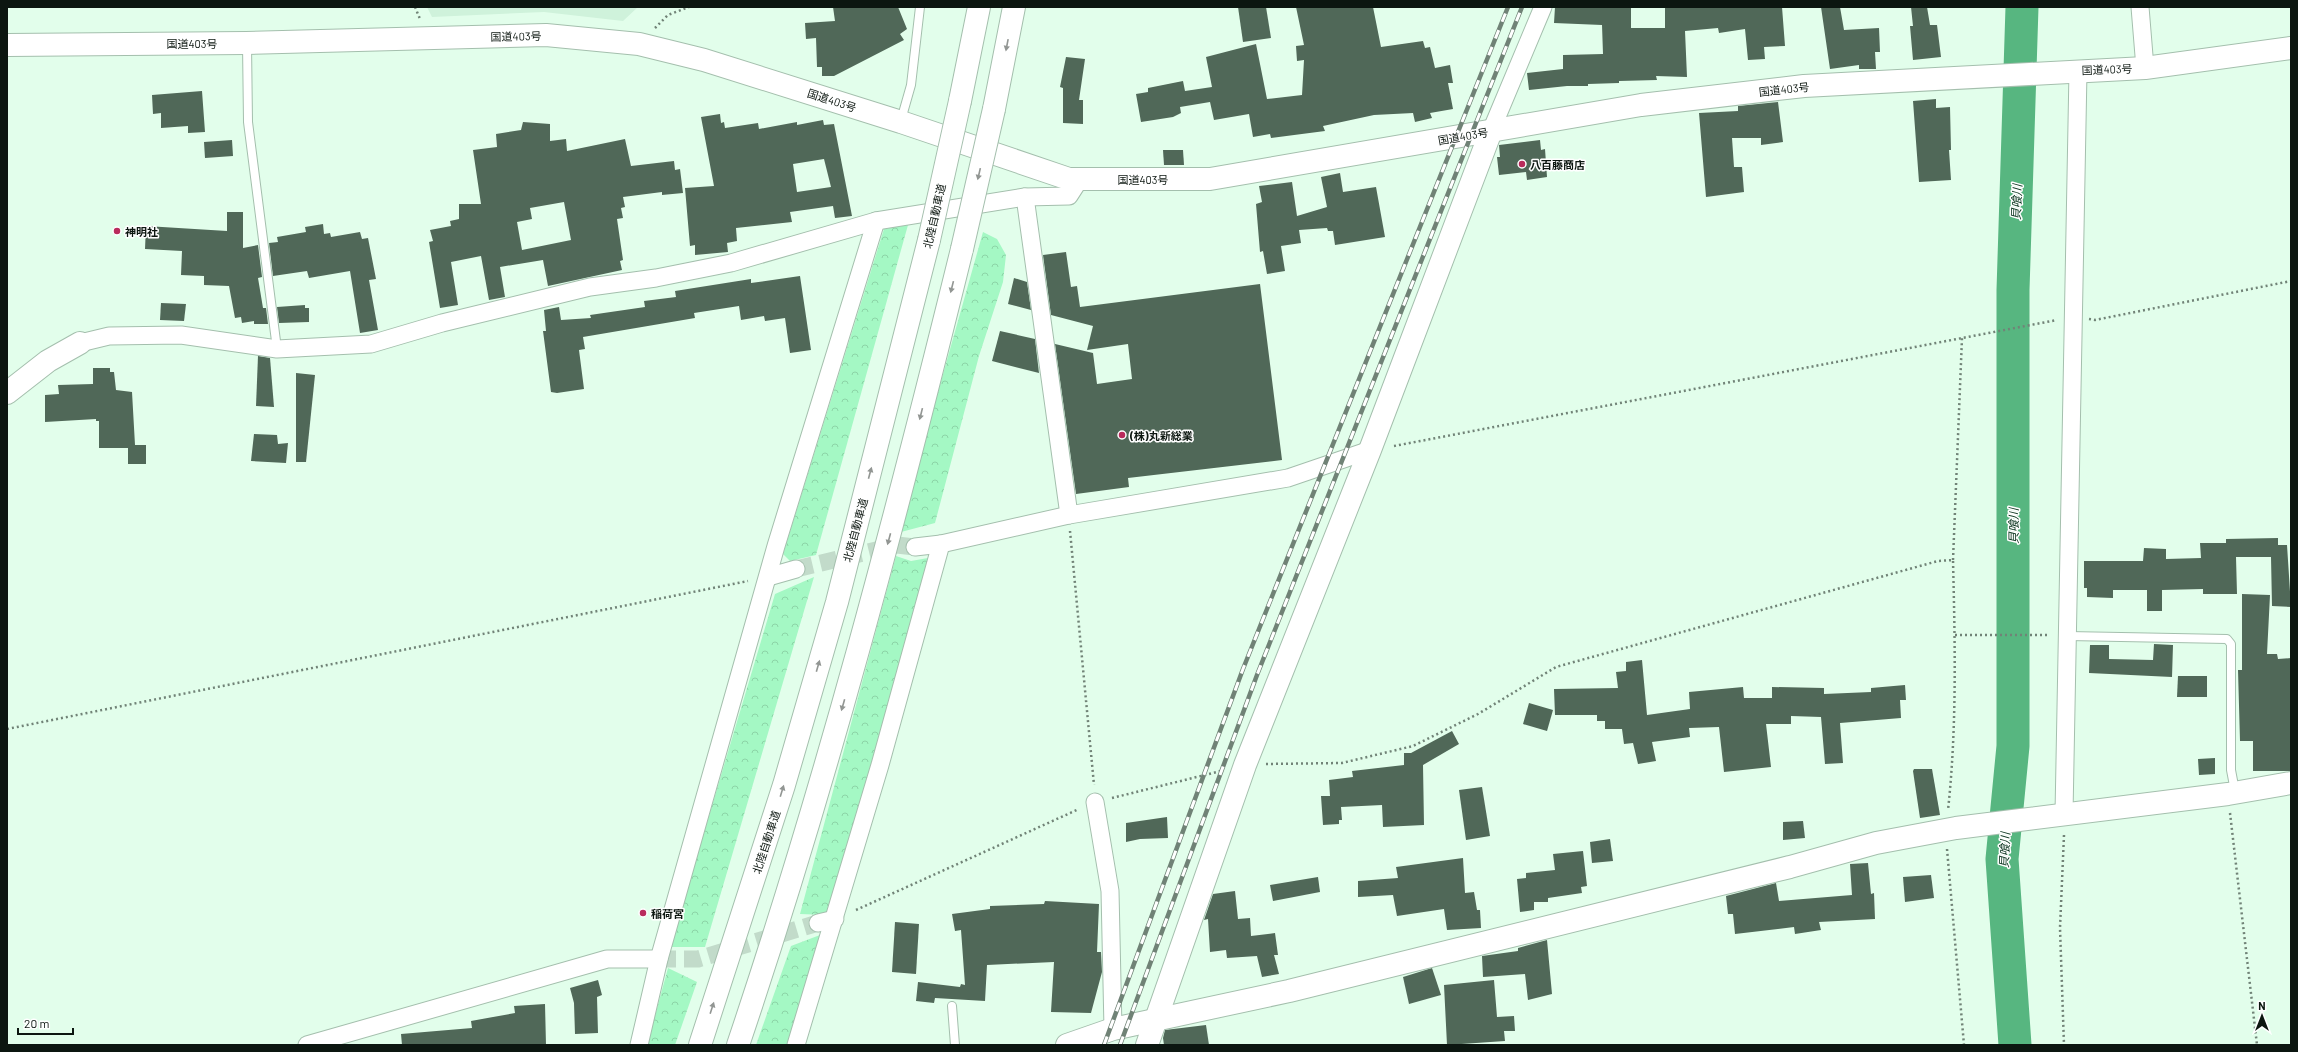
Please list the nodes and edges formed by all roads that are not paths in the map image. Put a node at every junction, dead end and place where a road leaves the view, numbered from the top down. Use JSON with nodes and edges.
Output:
{"nodes":[{"id":1,"x":920,"y":7,"type":"edge"},
{"id":2,"x":979,"y":7,"type":"edge"},
{"id":3,"x":1014,"y":7,"type":"edge"},
{"id":4,"x":1543,"y":7,"type":"edge"},
{"id":5,"x":2140,"y":7,"type":"edge"},
{"id":6,"x":246,"y":43,"type":"junction"},
{"id":7,"x":7,"y":45,"type":"edge"},
{"id":8,"x":2291,"y":48,"type":"edge"},
{"id":9,"x":2145,"y":68,"type":"junction"},
{"id":10,"x":2071,"y":71,"type":"junction"},
{"id":11,"x":901,"y":122,"type":"junction"},
{"id":12,"x":1492,"y":131,"type":"junction"},
{"id":13,"x":1080,"y":179,"type":"junction"},
{"id":14,"x":1025,"y":197,"type":"junction"},
{"id":15,"x":876,"y":221,"type":"junction"},
{"id":16,"x":80,"y":343,"type":"joint"},
{"id":17,"x":277,"y":349,"type":"junction"},
{"id":18,"x":7,"y":393,"type":"edge"},
{"id":19,"x":1370,"y":450,"type":"junction"},
{"id":20,"x":1069,"y":516,"type":"junction"},
{"id":21,"x":941,"y":544,"type":"junction"},
{"id":22,"x":915,"y":547,"type":"tunnel mouth"},
{"id":23,"x":796,"y":569,"type":"tunnel mouth"},
{"id":24,"x":768,"y":577,"type":"junction"},
{"id":25,"x":2068,"y":636,"type":"junction"},
{"id":26,"x":2291,"y":783,"type":"edge"},
{"id":27,"x":2232,"y":793,"type":"junction"},
{"id":28,"x":1096,"y":802,"type":"road end"},
{"id":29,"x":2059,"y":815,"type":"junction"},
{"id":30,"x":835,"y":919,"type":"junction"},
{"id":31,"x":818,"y":923,"type":"tunnel mouth"},
{"id":32,"x":659,"y":959,"type":"junction"},
{"id":33,"x":952,"y":1006,"type":"dead end"},
{"id":34,"x":1155,"y":1021,"type":"junction"},
{"id":35,"x":1112,"y":1029,"type":"junction"},
{"id":36,"x":307,"y":1045,"type":"edge"},
{"id":37,"x":639,"y":1045,"type":"edge"},
{"id":38,"x":700,"y":1045,"type":"edge"},
{"id":39,"x":738,"y":1045,"type":"edge"},
{"id":40,"x":796,"y":1045,"type":"edge"},
{"id":41,"x":955,"y":1045,"type":"edge"},
{"id":42,"x":1067,"y":1045,"type":"edge"},
{"id":43,"x":1147,"y":1045,"type":"edge"}],
"edges":[{"from":1,"to":11,"type":"lane"},
{"from":38,"to":2,"type":"main road","name":"北陸自動車道","one_way":true,"bridge":true},
{"from":3,"to":39,"type":"main road","one_way":true,"bridge":true},
{"from":4,"to":12,"type":"street"},
{"from":5,"to":9,"type":"street"},
{"from":6,"to":7,"type":"main road","name":"国道403号"},
{"from":6,"to":11,"type":"main road","name":"国道403号"},
{"from":6,"to":17,"type":"lane"},
{"from":8,"to":9,"type":"main road","name":"国道403号"},
{"from":9,"to":10,"type":"main road","name":"国道403号"},
{"from":10,"to":12,"type":"main road","name":"国道403号"},
{"from":10,"to":25,"type":"street"},
{"from":11,"to":13,"type":"main road","name":"国道403号"},
{"from":12,"to":13,"type":"main road","name":"国道403号"},
{"from":12,"to":19,"type":"main road"},
{"from":13,"to":14,"type":"street"},
{"from":14,"to":15,"type":"street"},
{"from":14,"to":20,"type":"street"},
{"from":15,"to":17,"type":"street"},
{"from":15,"to":24,"type":"street"},
{"from":16,"to":17,"type":"street"},
{"from":16,"to":18,"type":"main road"},
{"from":19,"to":20,"type":"street"},
{"from":19,"to":34,"type":"main road"},
{"from":20,"to":21,"type":"street"},
{"from":21,"to":22,"type":"street"},
{"from":21,"to":30,"type":"street"},
{"from":23,"to":24,"type":"street"},
{"from":24,"to":32,"type":"street"},
{"from":25,"to":27,"type":"lane"},
{"from":25,"to":29,"type":"street"},
{"from":26,"to":27,"type":"main road"},
{"from":27,"to":29,"type":"main road"},
{"from":28,"to":35,"type":"street"},
{"from":29,"to":34,"type":"main road"},
{"from":30,"to":31,"type":"street"},
{"from":30,"to":40,"type":"street"},
{"from":32,"to":36,"type":"street"},
{"from":32,"to":37,"type":"street"},
{"from":33,"to":41,"type":"lane"},
{"from":34,"to":35,"type":"main road"},
{"from":34,"to":43,"type":"main road"},
{"from":35,"to":42,"type":"main road"}]}
